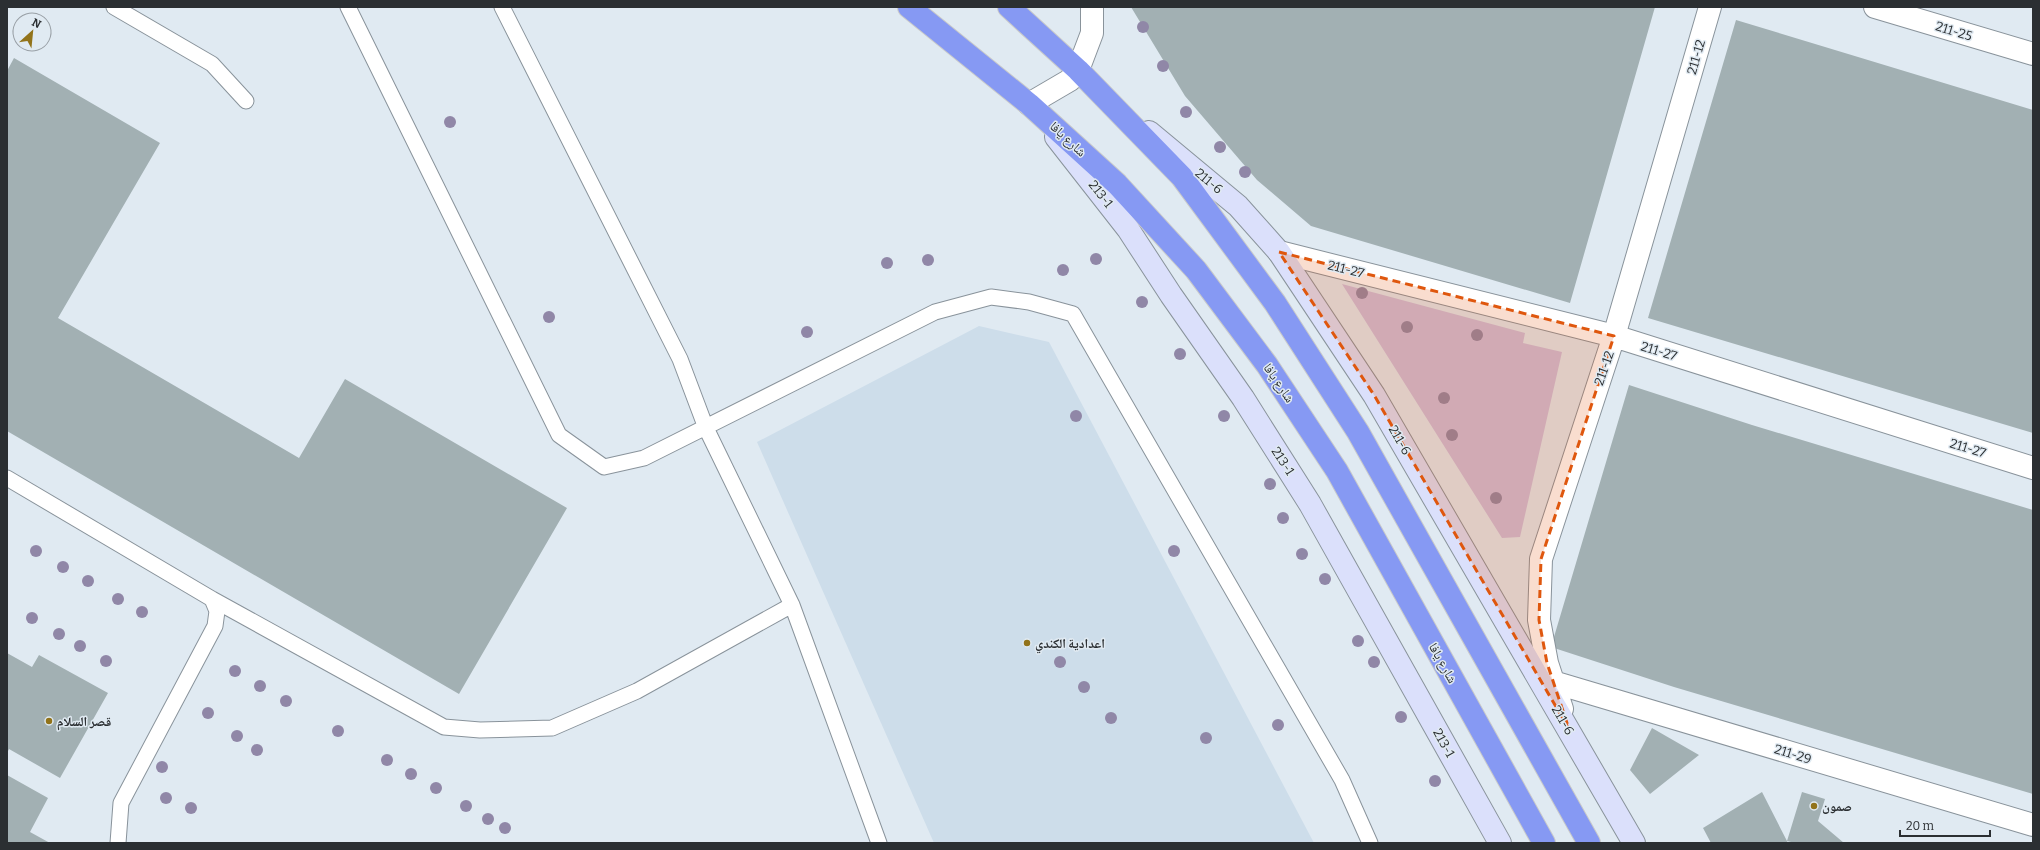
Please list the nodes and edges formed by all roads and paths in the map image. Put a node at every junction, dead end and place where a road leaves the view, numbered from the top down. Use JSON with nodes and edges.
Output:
{"nodes":[{"id":1,"x":114,"y":7,"type":"edge"},
{"id":2,"x":348,"y":7,"type":"edge"},
{"id":3,"x":502,"y":7,"type":"edge"},
{"id":4,"x":909,"y":7,"type":"edge"},
{"id":5,"x":1009,"y":7,"type":"edge"},
{"id":6,"x":1092,"y":7,"type":"edge"},
{"id":7,"x":1710,"y":7,"type":"edge"},
{"id":8,"x":1875,"y":7,"type":"edge"},
{"id":9,"x":2033,"y":54,"type":"edge"},
{"id":10,"x":1078,"y":70,"type":"junction"},
{"id":11,"x":1099,"y":91,"type":"junction"},
{"id":12,"x":246,"y":101,"type":"dead end"},
{"id":13,"x":1029,"y":104,"type":"junction"},
{"id":14,"x":1280,"y":252,"type":"junction"},
{"id":15,"x":1614,"y":336,"type":"junction"},
{"id":16,"x":706,"y":428,"type":"junction"},
{"id":17,"x":2033,"y":468,"type":"edge"},
{"id":18,"x":7,"y":478,"type":"edge"},
{"id":19,"x":212,"y":599,"type":"junction"},
{"id":20,"x":792,"y":605,"type":"junction"},
{"id":21,"x":1553,"y":682,"type":"junction"},
{"id":22,"x":1569,"y":729,"type":"junction"},
{"id":23,"x":2033,"y":826,"type":"edge"},
{"id":24,"x":118,"y":843,"type":"edge"},
{"id":25,"x":879,"y":843,"type":"edge"},
{"id":26,"x":1370,"y":843,"type":"edge"},
{"id":27,"x":1500,"y":843,"type":"edge"},
{"id":28,"x":1544,"y":843,"type":"edge"},
{"id":29,"x":1589,"y":843,"type":"edge"},
{"id":30,"x":1634,"y":843,"type":"edge"}],
"edges":[{"from":1,"to":12,"type":"lane"},
{"from":2,"to":16,"type":"lane"},
{"from":3,"to":16,"type":"lane"},
{"from":4,"to":13,"type":"highway","name":"شارع يافا"},
{"from":5,"to":10,"type":"highway"},
{"from":6,"to":10,"type":"street"},
{"from":7,"to":15,"type":"street","name":"211-12"},
{"from":8,"to":9,"type":"street","name":"211-25"},
{"from":10,"to":11,"type":"highway"},
{"from":10,"to":13,"type":"street"},
{"from":11,"to":14,"type":"main road","name":"211-6"},
{"from":11,"to":29,"type":"highway"},
{"from":13,"to":27,"type":"main road","name":"213-1"},
{"from":13,"to":28,"type":"highway","name":"شارع يافا"},
{"from":14,"to":15,"type":"street","name":"211-27"},
{"from":14,"to":22,"type":"main road","name":"211-6"},
{"from":15,"to":17,"type":"street","name":"211-27"},
{"from":15,"to":21,"type":"street","name":"211-12"},
{"from":16,"to":20,"type":"lane"},
{"from":16,"to":26,"type":"lane"},
{"from":18,"to":19,"type":"lane"},
{"from":19,"to":20,"type":"lane"},
{"from":19,"to":24,"type":"lane"},
{"from":20,"to":25,"type":"lane"},
{"from":21,"to":22,"type":"street","name":"211-12"},
{"from":21,"to":23,"type":"street","name":"211-29"},
{"from":22,"to":30,"type":"main road","name":"211-6"}]}
